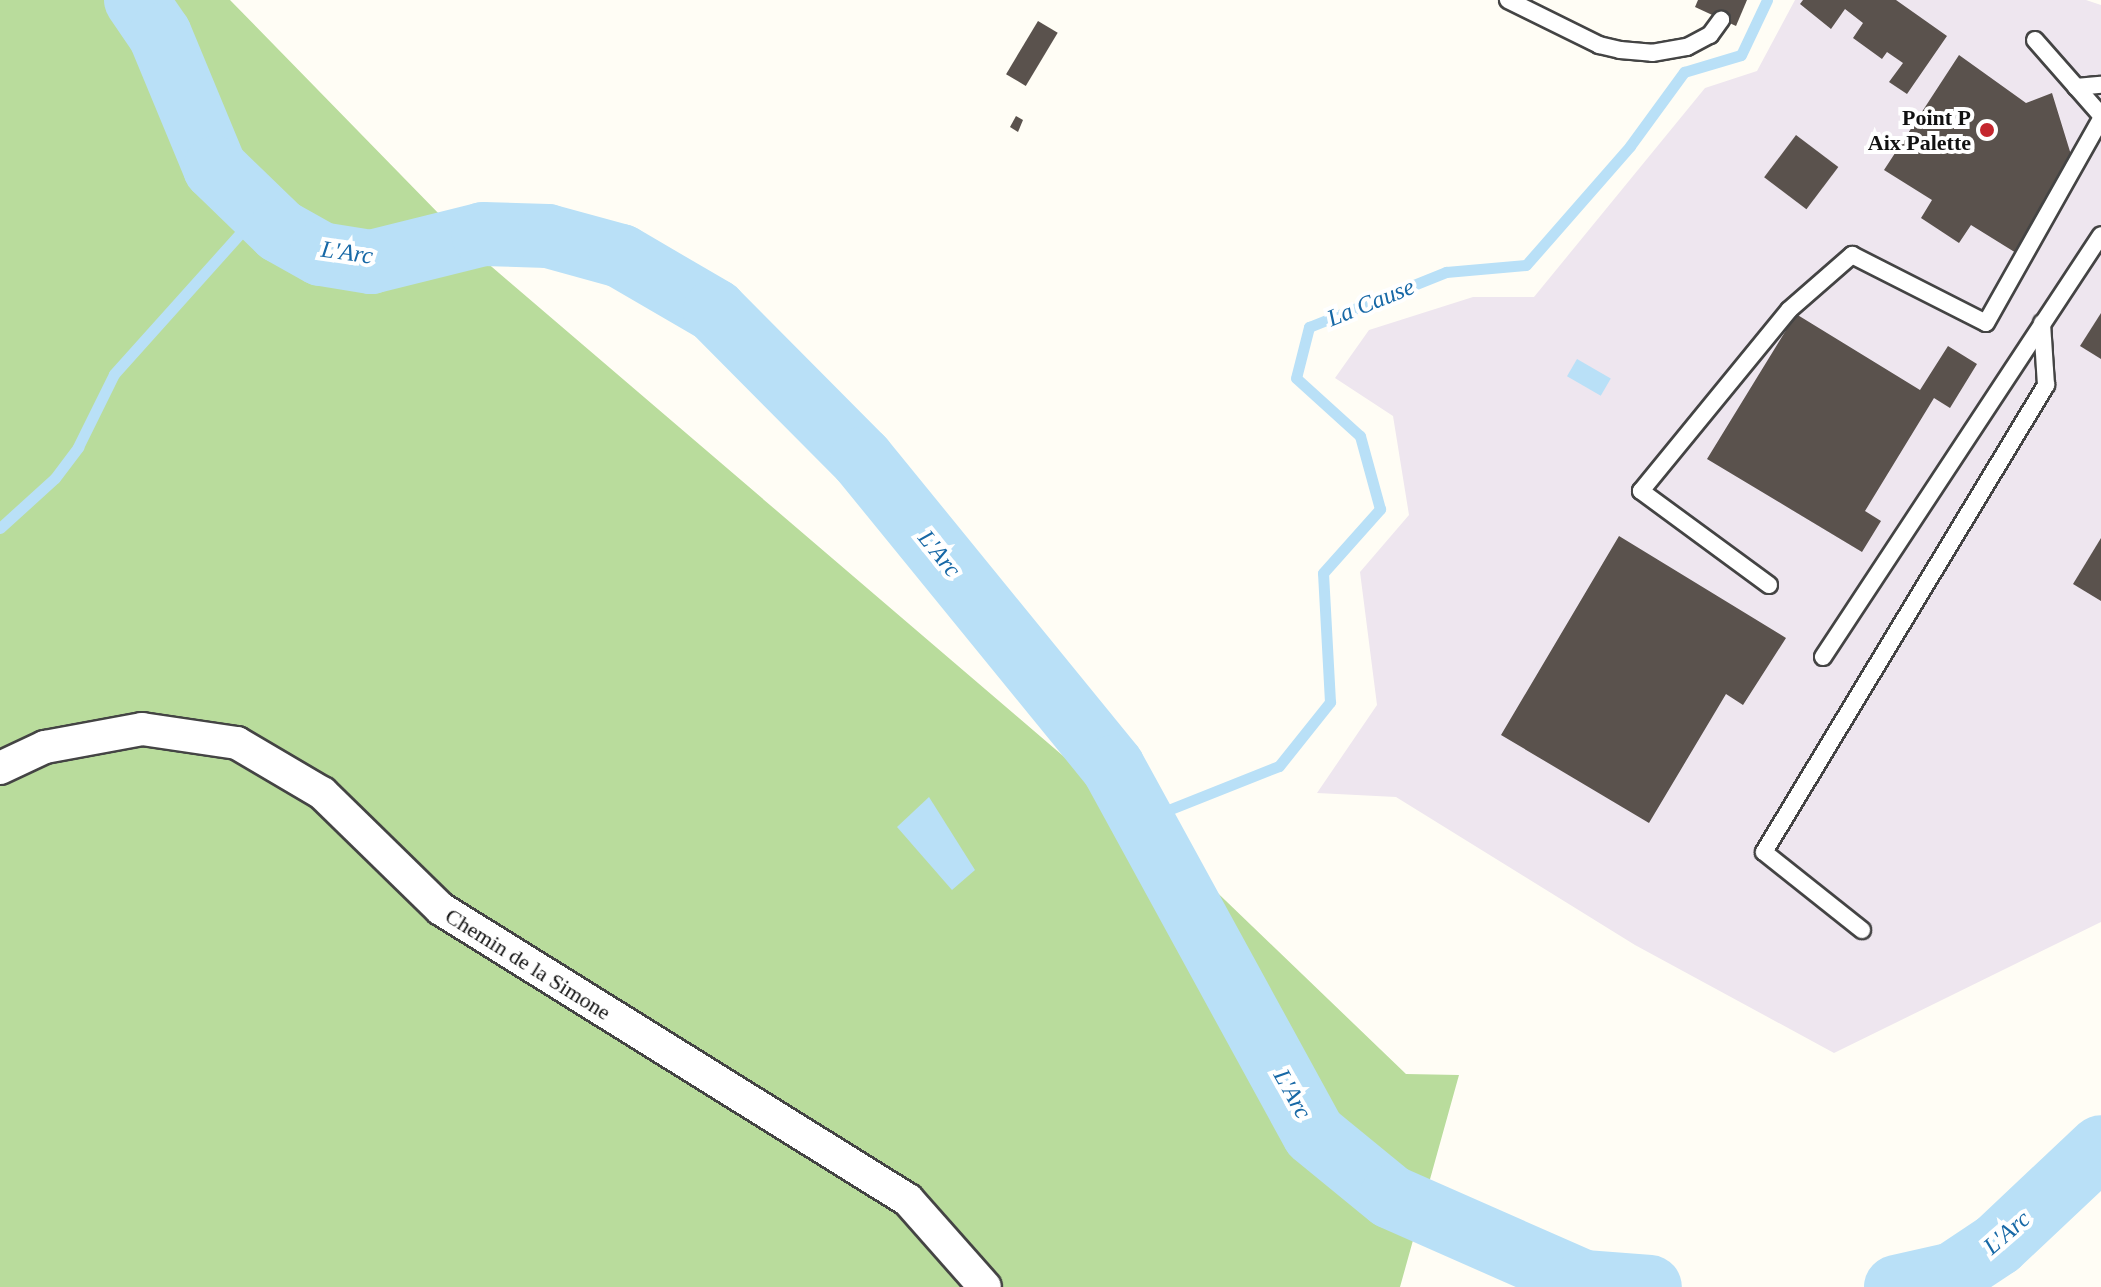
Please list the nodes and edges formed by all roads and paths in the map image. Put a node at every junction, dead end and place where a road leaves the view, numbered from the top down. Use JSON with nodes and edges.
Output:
{"nodes":[{"id":1,"x":1508,"y":0,"type":"edge"},
{"id":2,"x":1721,"y":20,"type":"dead end"},
{"id":3,"x":2035,"y":40,"type":"dead end"},
{"id":4,"x":2101,"y":85,"type":"edge"},
{"id":5,"x":2076,"y":87,"type":"junction"},
{"id":6,"x":2101,"y":117,"type":"edge"},
{"id":7,"x":2101,"y":235,"type":"edge"},
{"id":8,"x":2042,"y":323,"type":"junction"},
{"id":9,"x":1769,"y":585,"type":"dead end"},
{"id":10,"x":1823,"y":657,"type":"dead end"},
{"id":11,"x":0,"y":768,"type":"edge"},
{"id":12,"x":1862,"y":930,"type":"dead end"},
{"id":13,"x":985,"y":1287,"type":"edge"}],
"edges":[{"from":1,"to":2,"type":"lane"},
{"from":3,"to":5,"type":"lane"},
{"from":4,"to":5,"type":"lane"},
{"from":5,"to":6,"type":"lane"},
{"from":6,"to":9,"type":"lane"},
{"from":7,"to":8,"type":"lane"},
{"from":8,"to":10,"type":"lane"},
{"from":8,"to":12,"type":"lane"},
{"from":11,"to":13,"type":"street","name":"Chemin de la Simone"}]}
